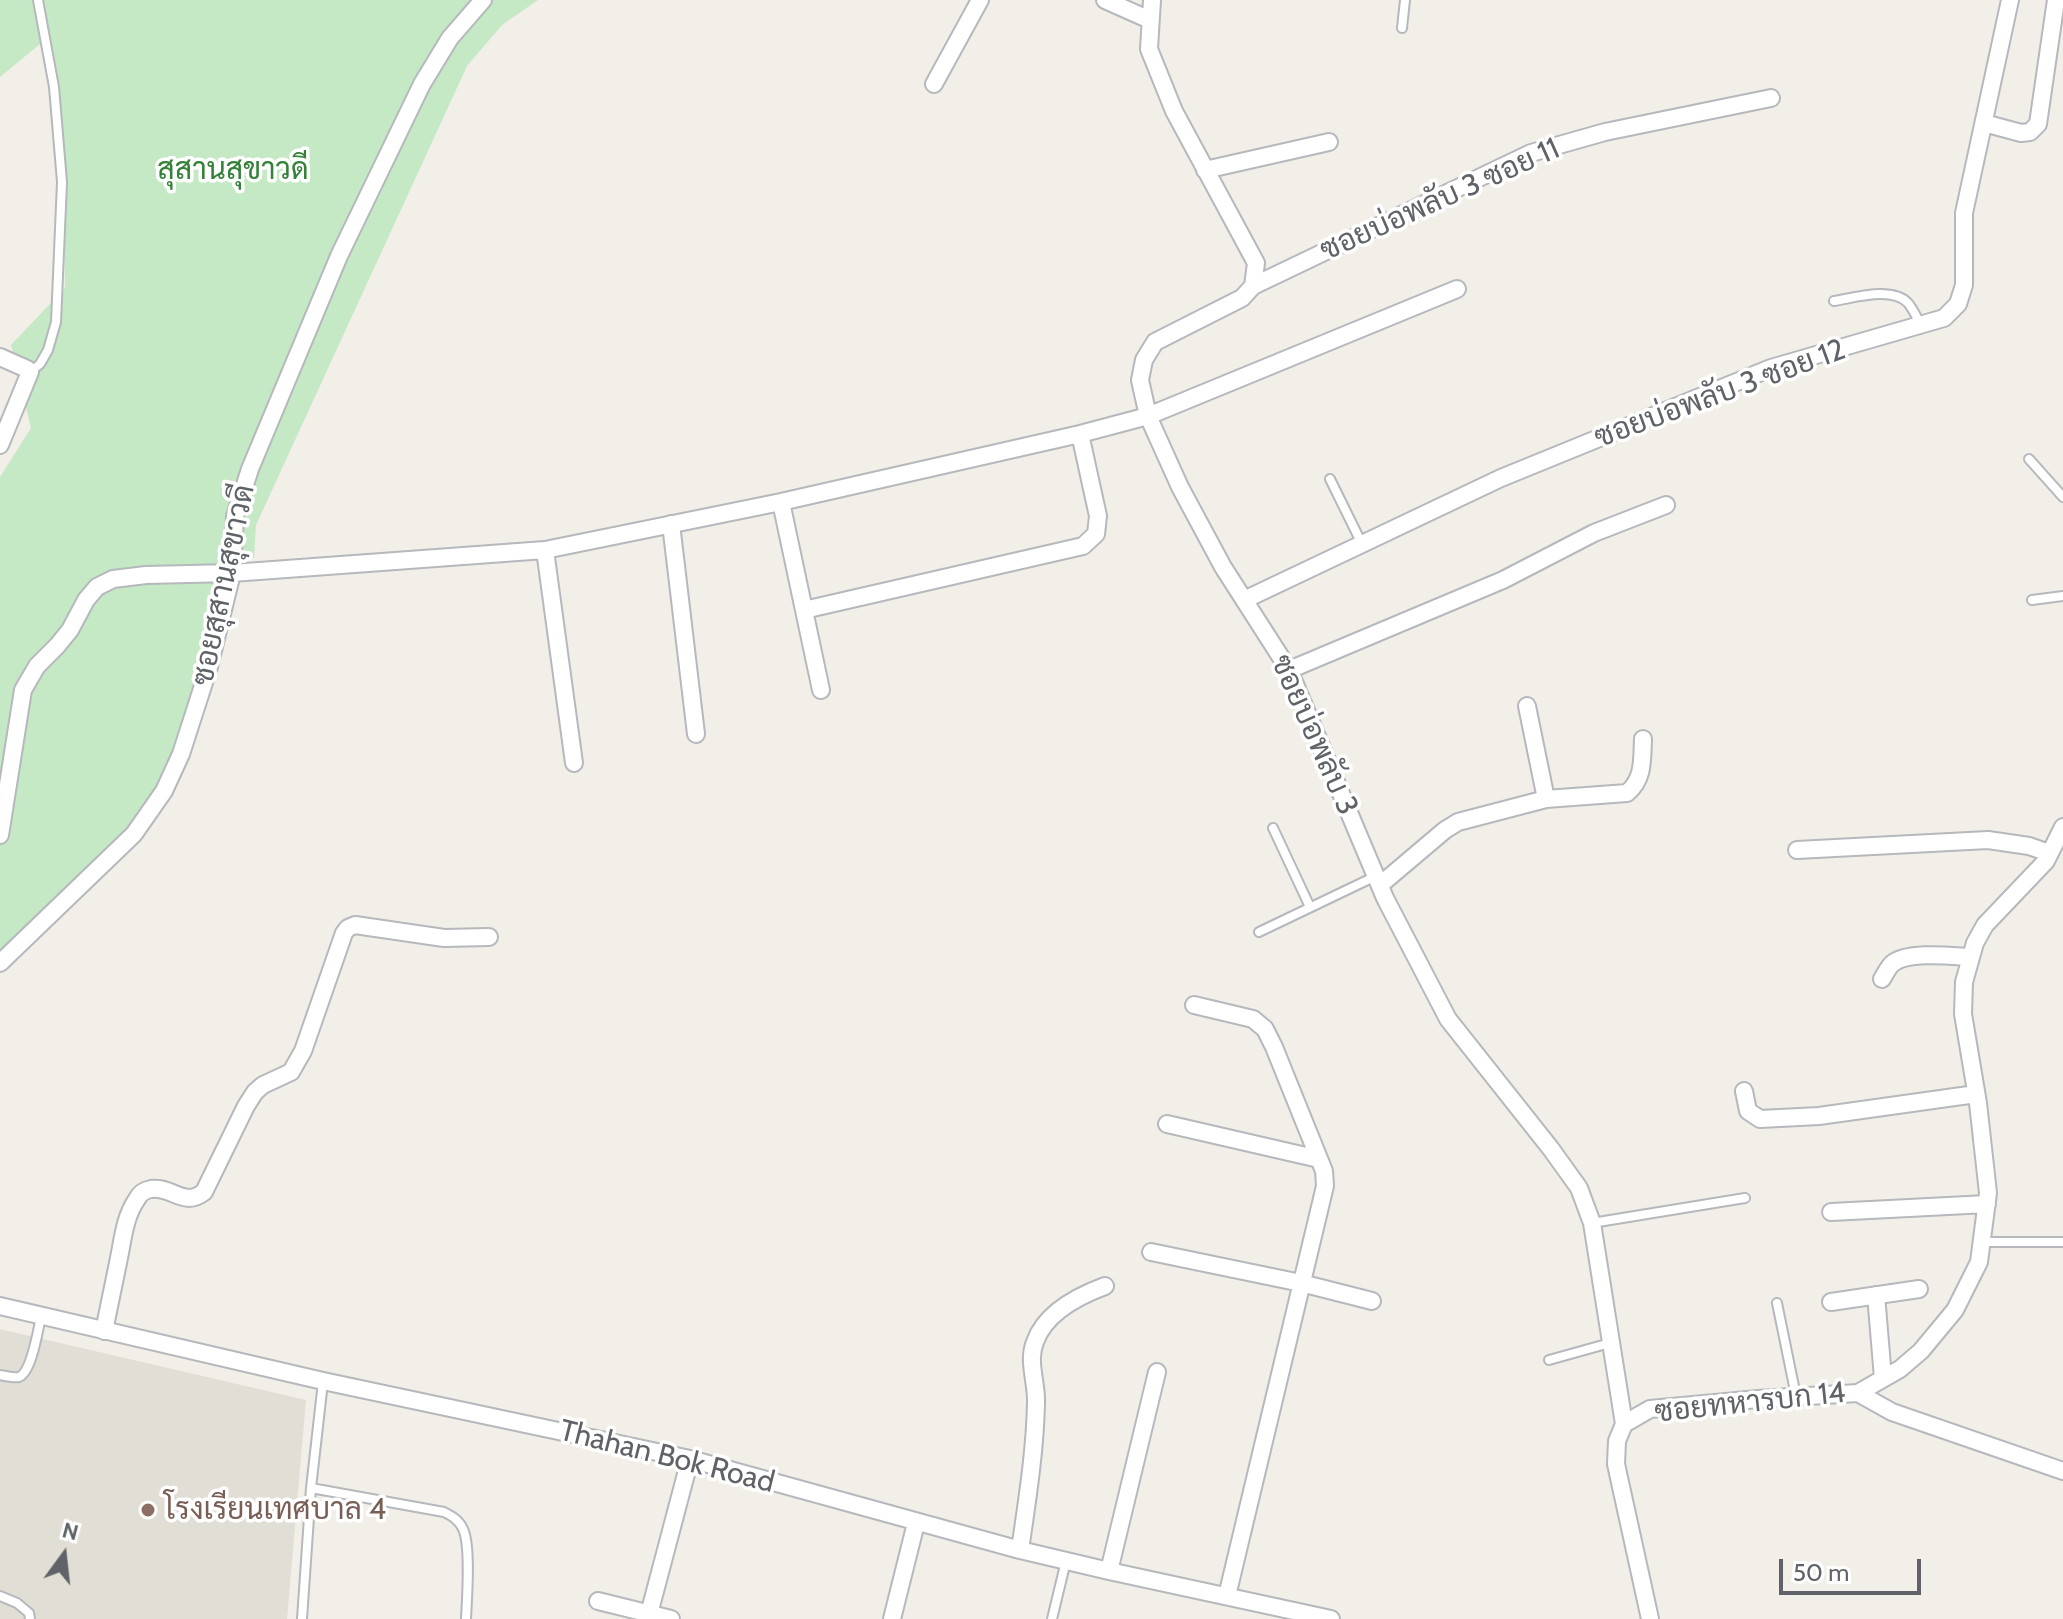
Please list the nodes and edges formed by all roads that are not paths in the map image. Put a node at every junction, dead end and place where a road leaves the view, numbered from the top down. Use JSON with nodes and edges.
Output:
{"nodes":[{"id":1,"x":38,"y":0,"type":"edge"},
{"id":2,"x":483,"y":0,"type":"edge"},
{"id":3,"x":980,"y":0,"type":"edge"},
{"id":4,"x":1105,"y":0,"type":"edge"},
{"id":5,"x":1152,"y":0,"type":"edge"},
{"id":6,"x":1405,"y":0,"type":"edge"},
{"id":7,"x":2010,"y":0,"type":"edge"},
{"id":8,"x":2056,"y":0,"type":"edge"},
{"id":9,"x":1150,"y":20,"type":"junction"},
{"id":10,"x":1402,"y":28,"type":"dead end"},
{"id":11,"x":934,"y":84,"type":"dead end"},
{"id":12,"x":1771,"y":98,"type":"dead end"},
{"id":13,"x":1984,"y":123,"type":"junction"},
{"id":14,"x":1329,"y":142,"type":"dead end"},
{"id":15,"x":1205,"y":170,"type":"junction"},
{"id":16,"x":1253,"y":286,"type":"junction"},
{"id":17,"x":1457,"y":289,"type":"dead end"},
{"id":18,"x":1834,"y":301,"type":"dead end"},
{"id":19,"x":1921,"y":325,"type":"junction"},
{"id":20,"x":0,"y":357,"type":"edge"},
{"id":21,"x":30,"y":372,"type":"junction"},
{"id":22,"x":1148,"y":416,"type":"junction"},
{"id":23,"x":1080,"y":434,"type":"junction"},
{"id":24,"x":0,"y":445,"type":"edge"},
{"id":25,"x":2029,"y":459,"type":"dead end"},
{"id":26,"x":1330,"y":479,"type":"dead end"},
{"id":27,"x":2063,"y":497,"type":"edge"},
{"id":28,"x":781,"y":502,"type":"junction"},
{"id":29,"x":1666,"y":505,"type":"dead end"},
{"id":30,"x":671,"y":524,"type":"junction"},
{"id":31,"x":1362,"y":544,"type":"junction"},
{"id":32,"x":545,"y":550,"type":"junction"},
{"id":33,"x":232,"y":573,"type":"junction"},
{"id":34,"x":2063,"y":596,"type":"edge"},
{"id":35,"x":1244,"y":600,"type":"junction"},
{"id":36,"x":2032,"y":600,"type":"dead end"},
{"id":37,"x":804,"y":610,"type":"junction"},
{"id":38,"x":1289,"y":670,"type":"junction"},
{"id":39,"x":821,"y":690,"type":"dead end"},
{"id":40,"x":1527,"y":706,"type":"dead end"},
{"id":41,"x":696,"y":734,"type":"dead end"},
{"id":42,"x":1643,"y":739,"type":"dead end"},
{"id":43,"x":574,"y":763,"type":"dead end"},
{"id":44,"x":1546,"y":799,"type":"junction"},
{"id":45,"x":2063,"y":827,"type":"edge"},
{"id":46,"x":1273,"y":828,"type":"dead end"},
{"id":47,"x":0,"y":835,"type":"edge"},
{"id":48,"x":1797,"y":850,"type":"dead end"},
{"id":49,"x":2049,"y":853,"type":"junction"},
{"id":50,"x":1378,"y":881,"type":"junction"},
{"id":51,"x":1310,"y":907,"type":"junction"},
{"id":52,"x":1259,"y":932,"type":"dead end"},
{"id":53,"x":489,"y":937,"type":"dead end"},
{"id":54,"x":1971,"y":957,"type":"junction"},
{"id":55,"x":0,"y":963,"type":"edge"},
{"id":56,"x":1882,"y":979,"type":"dead end"},
{"id":57,"x":1194,"y":1005,"type":"dead end"},
{"id":58,"x":1744,"y":1091,"type":"dead end"},
{"id":59,"x":1976,"y":1094,"type":"junction"},
{"id":60,"x":1167,"y":1124,"type":"dead end"},
{"id":61,"x":1319,"y":1159,"type":"junction"},
{"id":62,"x":1745,"y":1198,"type":"dead end"},
{"id":63,"x":1987,"y":1204,"type":"junction"},
{"id":64,"x":1831,"y":1212,"type":"dead end"},
{"id":65,"x":1592,"y":1223,"type":"junction"},
{"id":66,"x":1982,"y":1242,"type":"junction"},
{"id":67,"x":2063,"y":1242,"type":"edge"},
{"id":68,"x":1151,"y":1252,"type":"dead end"},
{"id":69,"x":1301,"y":1283,"type":"junction"},
{"id":70,"x":1105,"y":1286,"type":"dead end"},
{"id":71,"x":1919,"y":1289,"type":"dead end"},
{"id":72,"x":1876,"y":1295,"type":"junction"},
{"id":73,"x":1372,"y":1301,"type":"dead end"},
{"id":74,"x":1831,"y":1302,"type":"dead end"},
{"id":75,"x":1777,"y":1303,"type":"dead end"},
{"id":76,"x":0,"y":1306,"type":"edge"},
{"id":77,"x":41,"y":1317,"type":"junction"},
{"id":78,"x":104,"y":1331,"type":"junction"},
{"id":79,"x":1611,"y":1343,"type":"junction"},
{"id":80,"x":1549,"y":1360,"type":"dead end"},
{"id":81,"x":1157,"y":1372,"type":"dead end"},
{"id":82,"x":0,"y":1375,"type":"edge"},
{"id":83,"x":1883,"y":1378,"type":"junction"},
{"id":84,"x":323,"y":1381,"type":"junction"},
{"id":85,"x":1858,"y":1393,"type":"junction"},
{"id":86,"x":1797,"y":1397,"type":"junction"},
{"id":87,"x":1624,"y":1424,"type":"junction"},
{"id":88,"x":690,"y":1459,"type":"junction"},
{"id":89,"x":2063,"y":1471,"type":"edge"},
{"id":90,"x":311,"y":1488,"type":"junction"},
{"id":91,"x":916,"y":1523,"type":"junction"},
{"id":92,"x":1020,"y":1550,"type":"junction"},
{"id":93,"x":1066,"y":1561,"type":"junction"},
{"id":94,"x":1109,"y":1571,"type":"junction"},
{"id":95,"x":0,"y":1596,"type":"edge"},
{"id":96,"x":1227,"y":1596,"type":"junction"},
{"id":97,"x":598,"y":1601,"type":"dead end"},
{"id":98,"x":649,"y":1614,"type":"junction"},
{"id":99,"x":30,"y":1619,"type":"edge"},
{"id":100,"x":302,"y":1619,"type":"edge"},
{"id":101,"x":466,"y":1619,"type":"edge"},
{"id":102,"x":671,"y":1619,"type":"edge"},
{"id":103,"x":892,"y":1619,"type":"edge"},
{"id":104,"x":1052,"y":1619,"type":"edge"},
{"id":105,"x":1331,"y":1619,"type":"edge"},
{"id":106,"x":1650,"y":1619,"type":"edge"}],
"edges":[{"from":1,"to":21,"type":"lane"},
{"from":2,"to":33,"type":"street","name":"ซอยสุสานสุขาวดี"},
{"from":3,"to":11,"type":"street"},
{"from":4,"to":9,"type":"street"},
{"from":5,"to":9,"type":"street"},
{"from":6,"to":10,"type":"lane"},
{"from":7,"to":13,"type":"street","name":"ซอยบ่อพลับ 3 ซอย 12"},
{"from":8,"to":13,"type":"street"},
{"from":9,"to":15,"type":"street"},
{"from":12,"to":16,"type":"street","name":"ซอยบ่อพลับ 3 ซอย 11"},
{"from":13,"to":19,"type":"street","name":"ซอยบ่อพลับ 3 ซอย 12"},
{"from":14,"to":15,"type":"street"},
{"from":15,"to":16,"type":"street"},
{"from":16,"to":22,"type":"street","name":"ซอยบ่อพลับ 3"},
{"from":17,"to":22,"type":"street"},
{"from":18,"to":19,"type":"lane"},
{"from":19,"to":31,"type":"street","name":"ซอยบ่อพลับ 3 ซอย 12"},
{"from":20,"to":21,"type":"street"},
{"from":21,"to":24,"type":"street"},
{"from":22,"to":23,"type":"street"},
{"from":22,"to":35,"type":"street","name":"ซอยบ่อพลับ 3"},
{"from":23,"to":28,"type":"street"},
{"from":23,"to":37,"type":"street"},
{"from":25,"to":27,"type":"lane"},
{"from":26,"to":31,"type":"lane"},
{"from":28,"to":30,"type":"street"},
{"from":28,"to":37,"type":"street"},
{"from":29,"to":38,"type":"street"},
{"from":30,"to":32,"type":"street"},
{"from":30,"to":41,"type":"street"},
{"from":31,"to":35,"type":"street","name":"ซอยบ่อพลับ 3 ซอย 12"},
{"from":32,"to":33,"type":"street"},
{"from":32,"to":43,"type":"street"},
{"from":33,"to":47,"type":"street"},
{"from":33,"to":55,"type":"street","name":"ซอยสุสานสุขาวดี"},
{"from":34,"to":36,"type":"lane"},
{"from":35,"to":38,"type":"street","name":"ซอยบ่อพลับ 3"},
{"from":37,"to":39,"type":"street"},
{"from":38,"to":50,"type":"street","name":"ซอยบ่อพลับ 3"},
{"from":40,"to":44,"type":"street"},
{"from":42,"to":44,"type":"street"},
{"from":44,"to":50,"type":"street"},
{"from":45,"to":49,"type":"street","name":"ซอยทหารบก 14"},
{"from":46,"to":51,"type":"lane"},
{"from":48,"to":49,"type":"street"},
{"from":49,"to":54,"type":"street","name":"ซอยทหารบก 14"},
{"from":50,"to":51,"type":"lane"},
{"from":50,"to":65,"type":"street","name":"ซอยบ่อพลับ 3"},
{"from":51,"to":52,"type":"lane"},
{"from":53,"to":78,"type":"street"},
{"from":54,"to":56,"type":"street"},
{"from":54,"to":59,"type":"street","name":"ซอยทหารบก 14"},
{"from":57,"to":61,"type":"street"},
{"from":58,"to":59,"type":"street"},
{"from":59,"to":63,"type":"street","name":"ซอยทหารบก 14"},
{"from":60,"to":61,"type":"street"},
{"from":61,"to":69,"type":"street"},
{"from":62,"to":65,"type":"lane"},
{"from":63,"to":64,"type":"street"},
{"from":63,"to":66,"type":"street","name":"ซอยทหารบก 14"},
{"from":65,"to":79,"type":"street","name":"ซอยบ่อพลับ 3"},
{"from":66,"to":67,"type":"lane"},
{"from":66,"to":83,"type":"street","name":"ซอยทหารบก 14"},
{"from":68,"to":69,"type":"street"},
{"from":69,"to":73,"type":"street"},
{"from":69,"to":96,"type":"street"},
{"from":70,"to":92,"type":"street"},
{"from":71,"to":72,"type":"street"},
{"from":72,"to":74,"type":"street"},
{"from":72,"to":83,"type":"street"},
{"from":75,"to":86,"type":"lane"},
{"from":76,"to":77,"type":"street","name":"Thahan Bok Road"},
{"from":77,"to":78,"type":"street","name":"Thahan Bok Road"},
{"from":77,"to":82,"type":"lane"},
{"from":78,"to":84,"type":"street","name":"Thahan Bok Road"},
{"from":79,"to":80,"type":"lane"},
{"from":79,"to":87,"type":"street","name":"ซอยบ่อพลับ 3"},
{"from":81,"to":94,"type":"street"},
{"from":83,"to":85,"type":"street","name":"ซอยทหารบก 14"},
{"from":84,"to":88,"type":"street","name":"Thahan Bok Road"},
{"from":84,"to":90,"type":"lane"},
{"from":85,"to":86,"type":"street","name":"ซอยทหารบก 14"},
{"from":85,"to":89,"type":"street"},
{"from":86,"to":87,"type":"street","name":"ซอยทหารบก 14"},
{"from":87,"to":106,"type":"street","name":"ซอยทหารบก 14"},
{"from":88,"to":91,"type":"street","name":"Thahan Bok Road"},
{"from":88,"to":98,"type":"street"},
{"from":90,"to":100,"type":"lane"},
{"from":90,"to":101,"type":"lane"},
{"from":91,"to":92,"type":"street","name":"Thahan Bok Road"},
{"from":91,"to":103,"type":"street"},
{"from":92,"to":93,"type":"street","name":"Thahan Bok Road"},
{"from":93,"to":94,"type":"street","name":"Thahan Bok Road"},
{"from":93,"to":104,"type":"lane"},
{"from":94,"to":96,"type":"street","name":"Thahan Bok Road"},
{"from":95,"to":99,"type":"lane"},
{"from":96,"to":105,"type":"street","name":"Thahan Bok Road"},
{"from":97,"to":98,"type":"street"},
{"from":98,"to":102,"type":"street"}]}
